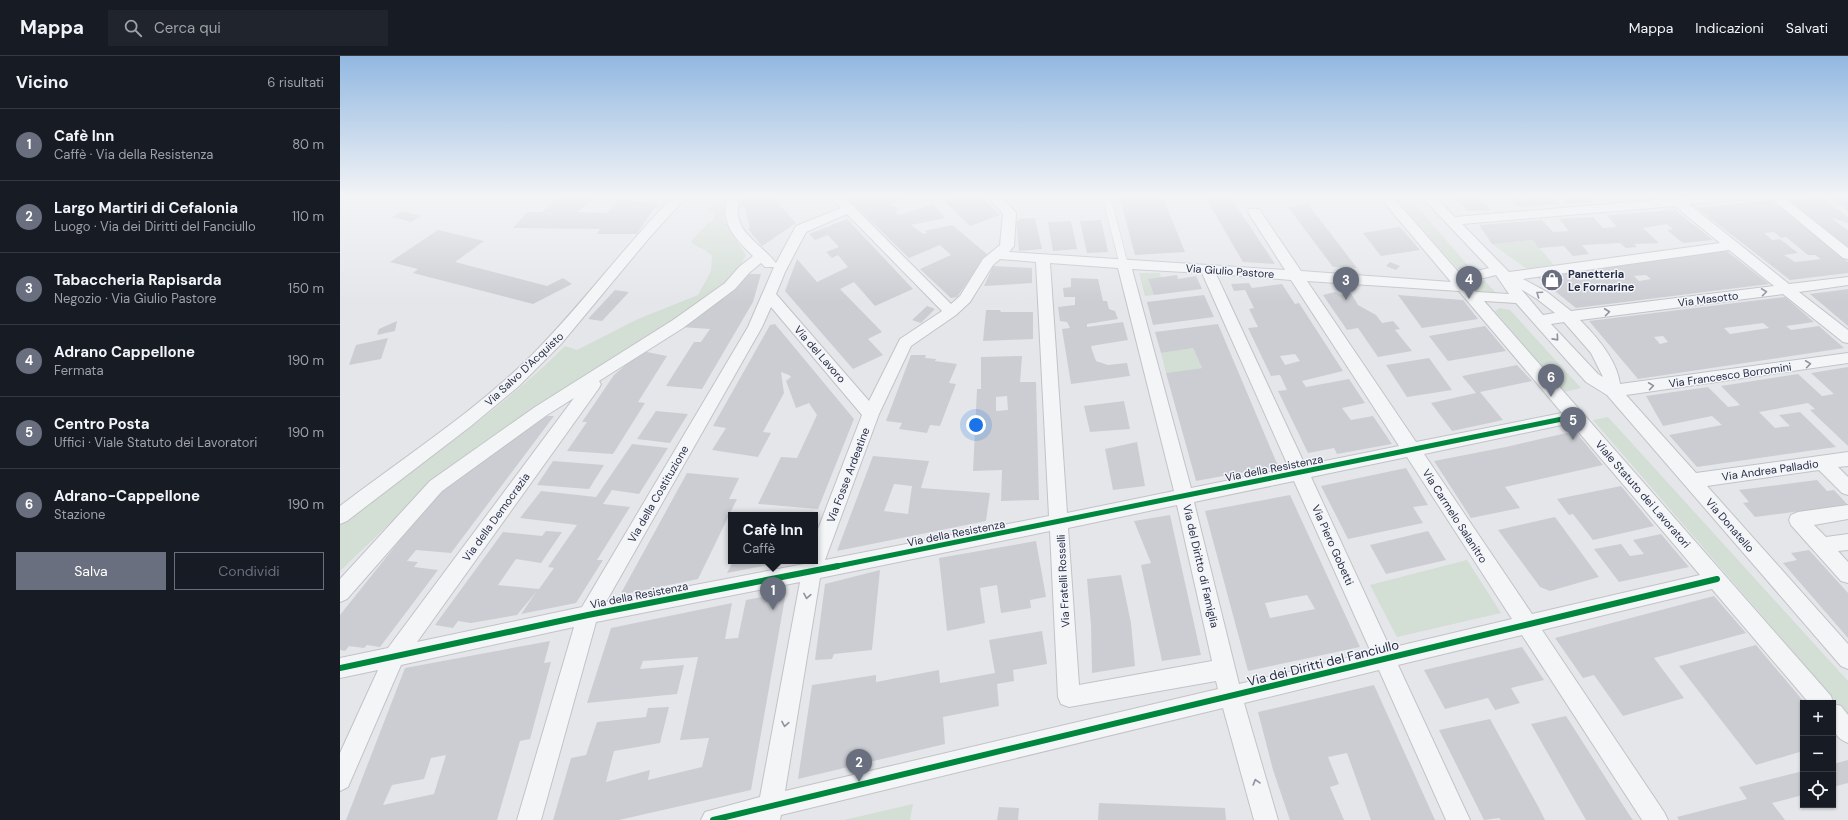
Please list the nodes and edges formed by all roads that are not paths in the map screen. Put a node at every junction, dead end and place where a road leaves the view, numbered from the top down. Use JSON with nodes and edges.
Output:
{"nodes":[{"id":1,"x":648,"y":231,"type":"edge"},
{"id":2,"x":739,"y":231,"type":"edge"},
{"id":3,"x":800,"y":231,"type":"edge"},
{"id":4,"x":870,"y":231,"type":"edge"},
{"id":5,"x":1008,"y":231,"type":"edge"},
{"id":6,"x":1115,"y":231,"type":"edge"},
{"id":7,"x":1266,"y":231,"type":"edge"},
{"id":8,"x":1415,"y":231,"type":"edge"},
{"id":9,"x":1460,"y":231,"type":"edge"},
{"id":10,"x":1714,"y":231,"type":"edge"},
{"id":11,"x":1818,"y":231,"type":"edge"},
{"id":12,"x":1732,"y":245,"type":"junction"},
{"id":13,"x":996,"y":255,"type":"junction"},
{"id":14,"x":1848,"y":255,"type":"edge"},
{"id":15,"x":761,"y":256,"type":"junction"},
{"id":16,"x":1043,"y":260,"type":"junction"},
{"id":17,"x":1124,"y":265,"type":"junction"},
{"id":18,"x":1207,"y":270,"type":"junction"},
{"id":19,"x":778,"y":272,"type":"junction"},
{"id":20,"x":1502,"y":273,"type":"junction"},
{"id":21,"x":1295,"y":276,"type":"junction"},
{"id":22,"x":1848,"y":281,"type":"edge"},
{"id":23,"x":1464,"y":287,"type":"junction"},
{"id":24,"x":1787,"y":289,"type":"junction"},
{"id":25,"x":769,"y":295,"type":"junction"},
{"id":26,"x":1520,"y":299,"type":"junction"},
{"id":27,"x":951,"y":312,"type":"junction"},
{"id":28,"x":1568,"y":317,"type":"junction"},
{"id":29,"x":1540,"y":320,"type":"junction"},
{"id":30,"x":1848,"y":338,"type":"edge"},
{"id":31,"x":1848,"y":358,"type":"edge"},
{"id":32,"x":598,"y":376,"type":"junction"},
{"id":33,"x":1613,"y":391,"type":"junction"},
{"id":34,"x":871,"y":414,"type":"junction"},
{"id":35,"x":1577,"y":416,"type":"junction"},
{"id":36,"x":1412,"y":450,"type":"junction"},
{"id":37,"x":1848,"y":459,"type":"edge"},
{"id":38,"x":1823,"y":463,"type":"junction"},
{"id":39,"x":1300,"y":472,"type":"junction"},
{"id":40,"x":1692,"y":481,"type":"junction"},
{"id":41,"x":1848,"y":488,"type":"edge"},
{"id":42,"x":1184,"y":496,"type":"junction"},
{"id":43,"x":1848,"y":512,"type":"edge"},
{"id":44,"x":340,"y":516,"type":"edge"},
{"id":45,"x":1059,"y":522,"type":"junction"},
{"id":46,"x":1848,"y":542,"type":"edge"},
{"id":47,"x":1821,"y":546,"type":"junction"},
{"id":48,"x":818,"y":554,"type":"edge"},
{"id":49,"x":814,"y":564,"type":"edge"},
{"id":50,"x":811,"y":572,"type":"junction"},
{"id":51,"x":1848,"y":575,"type":"edge"},
{"id":52,"x":1717,"y":579,"type":"junction"},
{"id":53,"x":340,"y":593,"type":"edge"},
{"id":54,"x":588,"y":615,"type":"junction"},
{"id":55,"x":1527,"y":625,"type":"junction"},
{"id":56,"x":394,"y":657,"type":"junction"},
{"id":57,"x":1385,"y":659,"type":"junction"},
{"id":58,"x":1848,"y":659,"type":"edge"},
{"id":59,"x":340,"y":668,"type":"edge"},
{"id":60,"x":1225,"y":669,"type":"junction"},
{"id":61,"x":1231,"y":697,"type":"junction"},
{"id":62,"x":1820,"y":700,"type":"edge"},
{"id":63,"x":1836,"y":718,"type":"edge"},
{"id":64,"x":1848,"y":732,"type":"edge"},
{"id":65,"x":340,"y":779,"type":"edge"},
{"id":66,"x":765,"y":806,"type":"edge"},
{"id":67,"x":530,"y":820,"type":"edge"},
{"id":68,"x":713,"y":820,"type":"edge"},
{"id":69,"x":1266,"y":820,"type":"edge"},
{"id":70,"x":1458,"y":820,"type":"edge"},
{"id":71,"x":1656,"y":820,"type":"edge"}],
"edges":[{"from":1,"to":44,"type":"street","name":"Via Salvo D'Acquisto"},
{"from":2,"to":15,"type":"street"},
{"from":3,"to":19,"type":"street","name":"Via della Costituzione"},
{"from":4,"to":27,"type":"street"},
{"from":5,"to":13,"type":"street","name":"Via Fosse Ardeatine"},
{"from":6,"to":17,"type":"lane"},
{"from":7,"to":21,"type":"street","name":"Via Carmelo Salanitro"},
{"from":8,"to":23,"type":"street","name":"Viale Statuto dei Lavoratori"},
{"from":9,"to":20,"type":"street"},
{"from":10,"to":12,"type":"street"},
{"from":11,"to":14,"type":"street"},
{"from":12,"to":20,"type":"street"},
{"from":12,"to":24,"type":"street"},
{"from":13,"to":16,"type":"street","name":"Via Giulio Pastore"},
{"from":13,"to":27,"type":"street","name":"Via Fosse Ardeatine"},
{"from":15,"to":19,"type":"street"},
{"from":15,"to":32,"type":"street"},
{"from":16,"to":17,"type":"street","name":"Via Giulio Pastore"},
{"from":16,"to":45,"type":"street","name":"Via Fratelli Rosselli"},
{"from":17,"to":18,"type":"street","name":"Via Giulio Pastore"},
{"from":17,"to":42,"type":"street","name":"Via del Diritto di Famiglia"},
{"from":18,"to":21,"type":"street","name":"Via Giulio Pastore"},
{"from":18,"to":39,"type":"street","name":"Via Piero Gobetti"},
{"from":19,"to":25,"type":"street","name":"Via della Costituzione"},
{"from":20,"to":23,"type":"street"},
{"from":20,"to":26,"type":"street"},
{"from":28,"to":20,"type":"street","one_way":true},
{"from":21,"to":23,"type":"street","name":"Via Giulio Pastore"},
{"from":21,"to":36,"type":"street","name":"Via Carmelo Salanitro"},
{"from":22,"to":24,"type":"street","name":"Via Masotto"},
{"from":23,"to":26,"type":"street","name":"Via Giulio Pastore"},
{"from":23,"to":35,"type":"street","name":"Viale Statuto dei Lavoratori"},
{"from":28,"to":24,"type":"street","name":"Via Masotto","one_way":true},
{"from":24,"to":30,"type":"street"},
{"from":25,"to":34,"type":"street","name":"Via del Lavoro"},
{"from":25,"to":54,"type":"street","name":"Via della Costituzione"},
{"from":26,"to":29,"type":"street"},
{"from":27,"to":34,"type":"street","name":"Via Fosse Ardeatine"},
{"from":28,"to":29,"type":"street","name":"Via Masotto"},
{"from":28,"to":33,"type":"street"},
{"from":29,"to":33,"type":"street","one_way":true},
{"from":33,"to":31,"type":"street","name":"Via Francesco Borromini","one_way":true},
{"from":32,"to":53,"type":"street"},
{"from":32,"to":56,"type":"street","name":"Via della Democrazia"},
{"from":33,"to":40,"type":"street","name":"Via Donatello"},
{"from":34,"to":48,"type":"street","name":"Via Fosse Ardeatine"},
{"from":35,"to":36,"type":"street","name":"Via della Resistenza"},
{"from":35,"to":52,"type":"street","name":"Viale Statuto dei Lavoratori"},
{"from":36,"to":39,"type":"street","name":"Via della Resistenza"},
{"from":36,"to":55,"type":"street","name":"Via Carmelo Salanitro"},
{"from":37,"to":38,"type":"street","name":"Via Andrea Palladio"},
{"from":38,"to":40,"type":"street","name":"Via Andrea Palladio"},
{"from":38,"to":41,"type":"street"},
{"from":39,"to":42,"type":"street","name":"Via della Resistenza"},
{"from":39,"to":57,"type":"street","name":"Via Piero Gobetti"},
{"from":40,"to":58,"type":"street","name":"Via Donatello"},
{"from":42,"to":45,"type":"street","name":"Via della Resistenza"},
{"from":42,"to":60,"type":"street","name":"Via del Diritto di Famiglia"},
{"from":43,"to":47,"type":"street"},
{"from":45,"to":50,"type":"street","name":"Via della Resistenza"},
{"from":45,"to":60,"type":"street","name":"Via Fratelli Rosselli"},
{"from":46,"to":47,"type":"street"},
{"from":47,"to":51,"type":"street"},
{"from":49,"to":50,"type":"street","name":"Via Fosse Ardeatine"},
{"from":50,"to":54,"type":"street","name":"Via della Resistenza"},
{"from":50,"to":66,"type":"street","name":"Via Fosse Ardeatine","one_way":true},
{"from":52,"to":55,"type":"street","name":"Via dei Diritti del Fanciullo"},
{"from":52,"to":62,"type":"street","name":"Viale Statuto dei Lavoratori"},
{"from":54,"to":56,"type":"street","name":"Via della Resistenza"},
{"from":54,"to":67,"type":"street","name":"Via della Costituzione"},
{"from":55,"to":57,"type":"street","name":"Via dei Diritti del Fanciullo"},
{"from":55,"to":71,"type":"street","name":"Via Carmelo Salanitro"},
{"from":56,"to":59,"type":"street","name":"Via della Resistenza"},
{"from":56,"to":65,"type":"street","name":"Via della Democrazia"},
{"from":57,"to":61,"type":"street","name":"Via dei Diritti del Fanciullo"},
{"from":57,"to":70,"type":"street","name":"Via Piero Gobetti"},
{"from":60,"to":61,"type":"street","name":"Via del Diritto di Famiglia"},
{"from":61,"to":66,"type":"street","name":"Via dei Diritti del Fanciullo"},
{"from":69,"to":61,"type":"street","name":"Via del Diritto di Famiglia","one_way":true},
{"from":63,"to":64,"type":"street"},
{"from":66,"to":68,"type":"street"}]}
